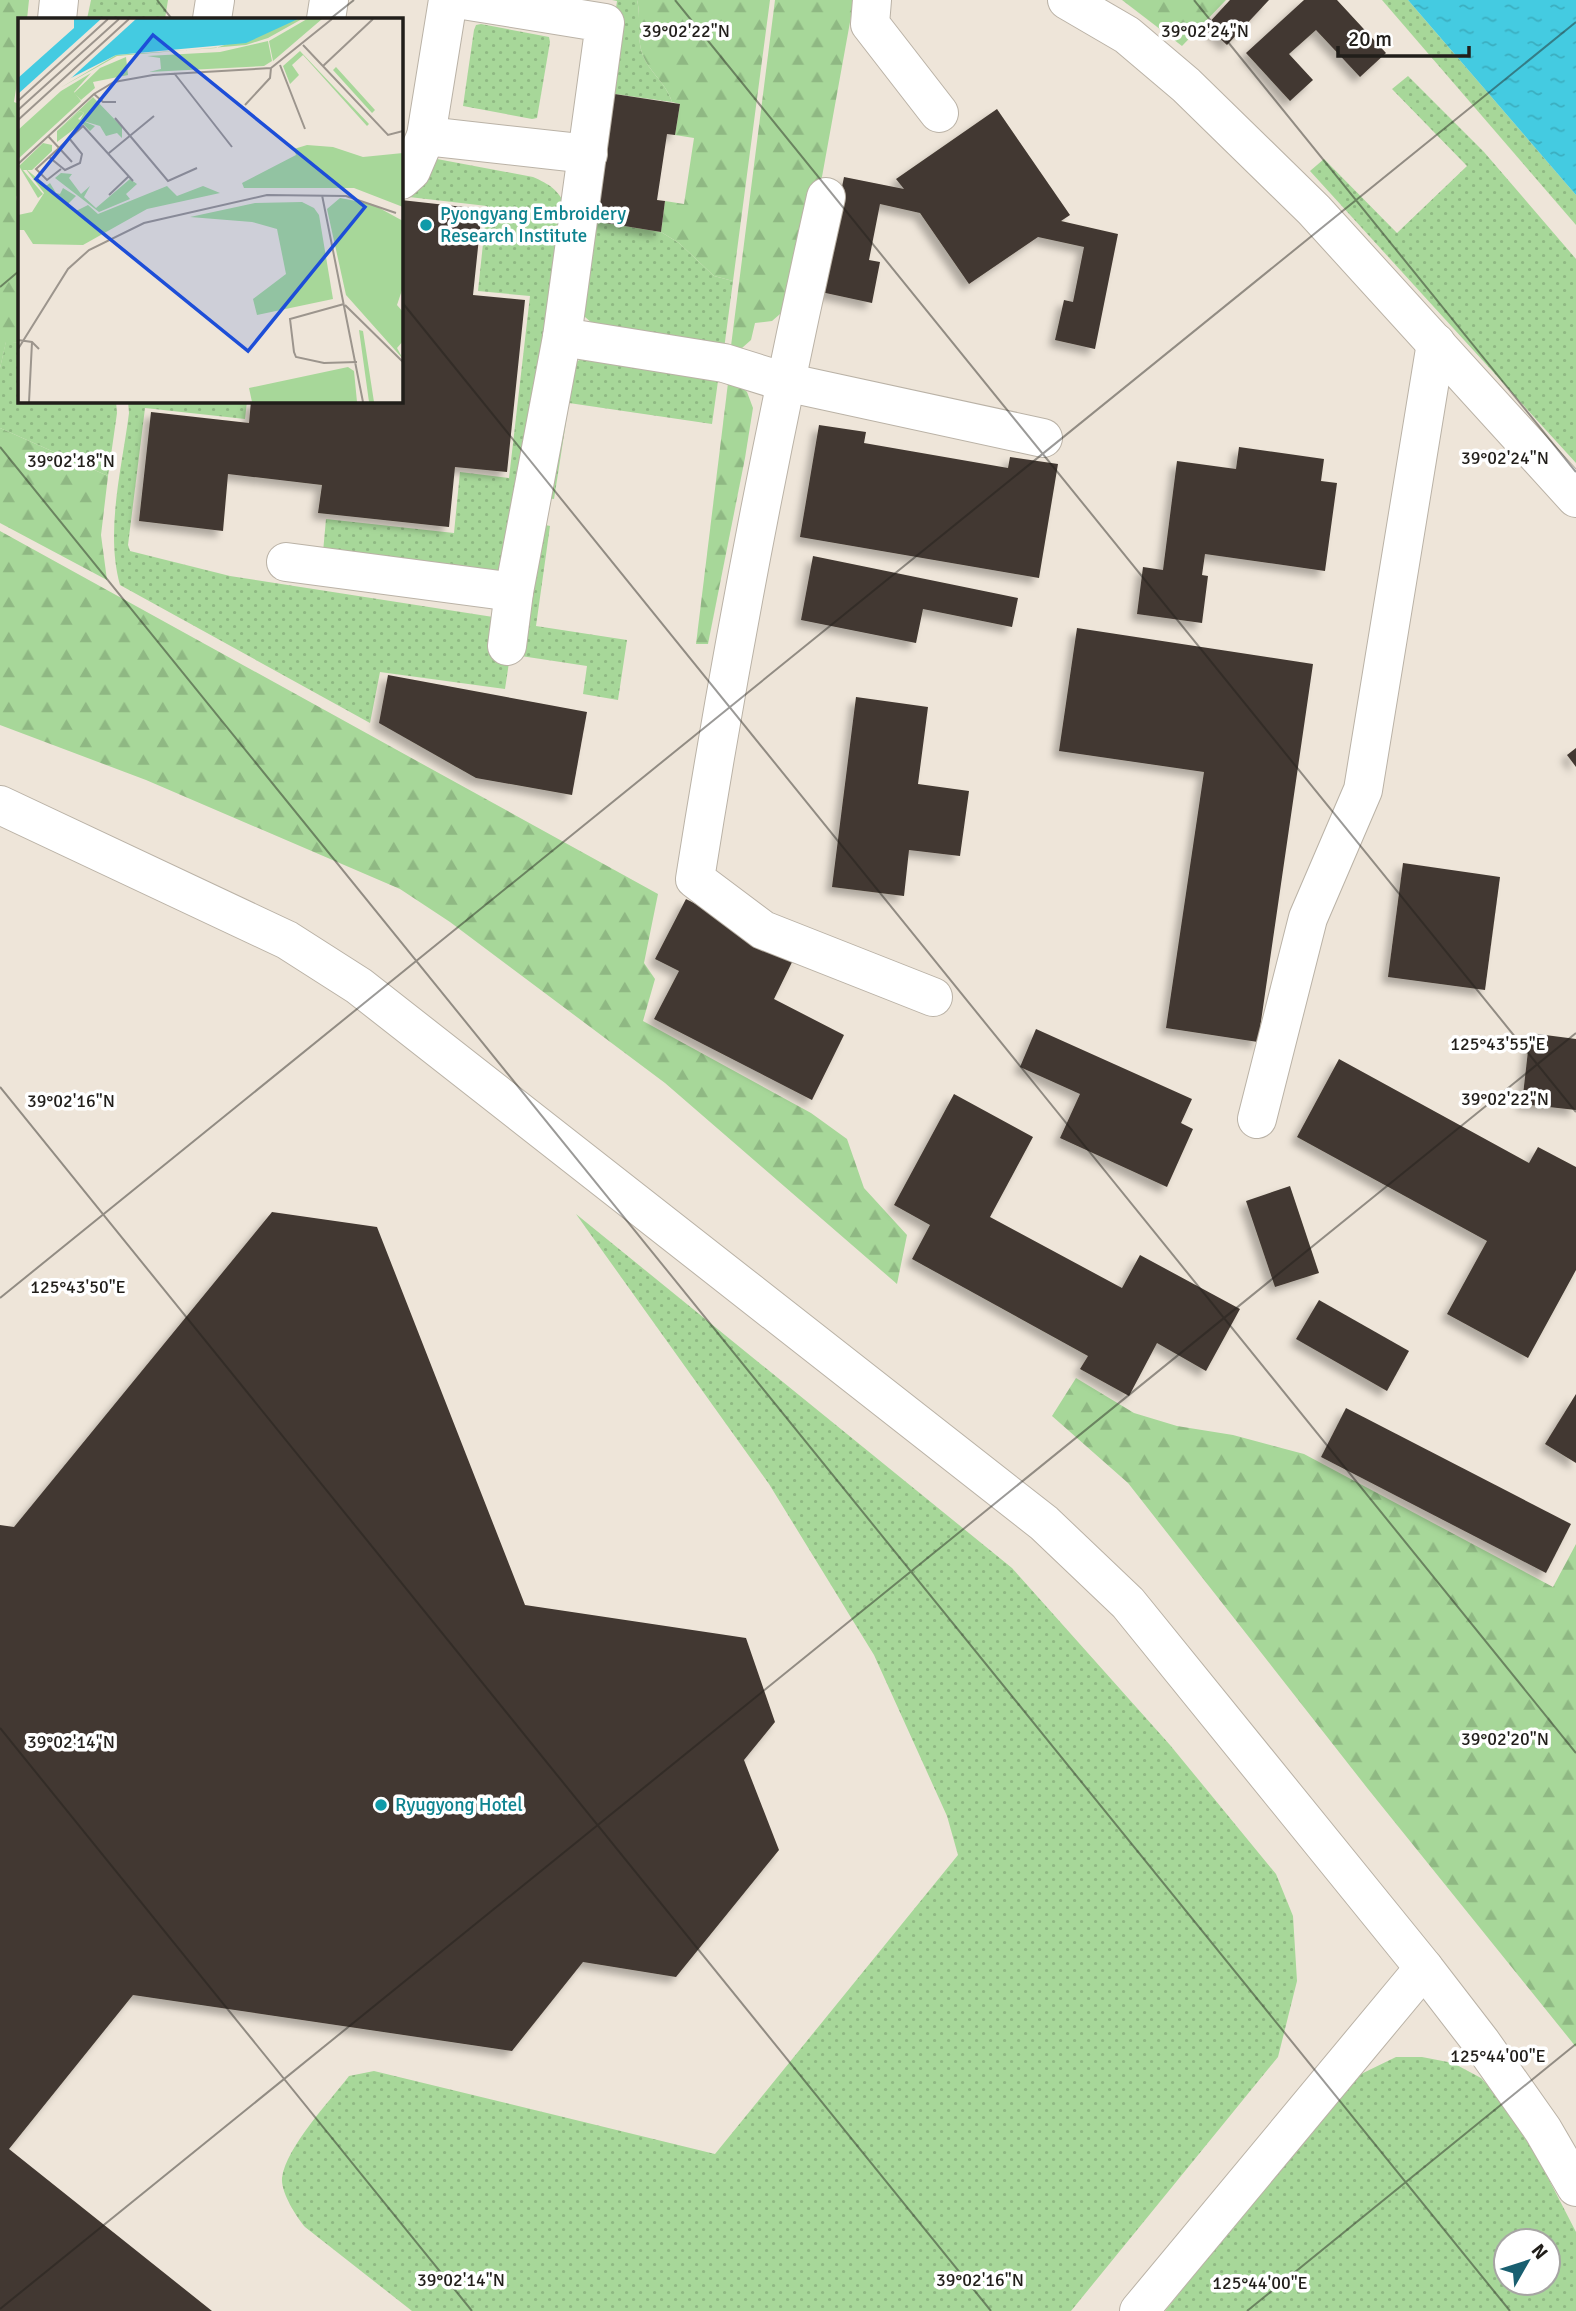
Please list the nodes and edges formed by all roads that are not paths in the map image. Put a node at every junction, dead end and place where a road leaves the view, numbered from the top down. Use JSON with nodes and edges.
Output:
{"nodes":[{"id":1,"x":59,"y":0,"type":"edge"},
{"id":2,"x":215,"y":0,"type":"edge"},
{"id":3,"x":329,"y":0,"type":"edge"},
{"id":4,"x":448,"y":0,"type":"edge"},
{"id":5,"x":463,"y":0,"type":"edge"},
{"id":6,"x":872,"y":0,"type":"edge"},
{"id":7,"x":1067,"y":0,"type":"edge"},
{"id":8,"x":57,"y":18,"type":"edge"},
{"id":9,"x":212,"y":18,"type":"edge"},
{"id":10,"x":326,"y":18,"type":"edge"},
{"id":11,"x":939,"y":113,"type":"dead end"},
{"id":12,"x":426,"y":136,"type":"junction"},
{"id":13,"x":588,"y":153,"type":"junction"},
{"id":14,"x":402,"y":179,"type":"edge"},
{"id":15,"x":826,"y":197,"type":"dead end"},
{"id":16,"x":562,"y":337,"type":"junction"},
{"id":17,"x":1436,"y":343,"type":"junction"},
{"id":18,"x":785,"y":382,"type":"junction"},
{"id":19,"x":1043,"y":438,"type":"dead end"},
{"id":20,"x":1576,"y":498,"type":"edge"},
{"id":21,"x":286,"y":562,"type":"dead end"},
{"id":22,"x":514,"y":592,"type":"junction"},
{"id":23,"x":507,"y":646,"type":"dead end"},
{"id":24,"x":0,"y":805,"type":"edge"},
{"id":25,"x":933,"y":997,"type":"dead end"},
{"id":26,"x":1257,"y":1119,"type":"dead end"},
{"id":27,"x":1424,"y":1968,"type":"junction"},
{"id":28,"x":1576,"y":2187,"type":"edge"},
{"id":29,"x":1139,"y":2311,"type":"edge"}],
"edges":[{"from":1,"to":8,"type":"street"},
{"from":2,"to":9,"type":"street"},
{"from":3,"to":10,"type":"street"},
{"from":4,"to":12,"type":"street"},
{"from":5,"to":13,"type":"street"},
{"from":6,"to":11,"type":"street"},
{"from":7,"to":17,"type":"street"},
{"from":12,"to":13,"type":"street"},
{"from":12,"to":14,"type":"street"},
{"from":13,"to":16,"type":"street"},
{"from":15,"to":18,"type":"street"},
{"from":16,"to":18,"type":"street"},
{"from":16,"to":22,"type":"street"},
{"from":17,"to":20,"type":"street"},
{"from":17,"to":26,"type":"street"},
{"from":18,"to":19,"type":"street"},
{"from":18,"to":25,"type":"street"},
{"from":21,"to":22,"type":"street"},
{"from":22,"to":23,"type":"street"},
{"from":24,"to":27,"type":"street"},
{"from":27,"to":28,"type":"street"},
{"from":27,"to":29,"type":"street"}]}
